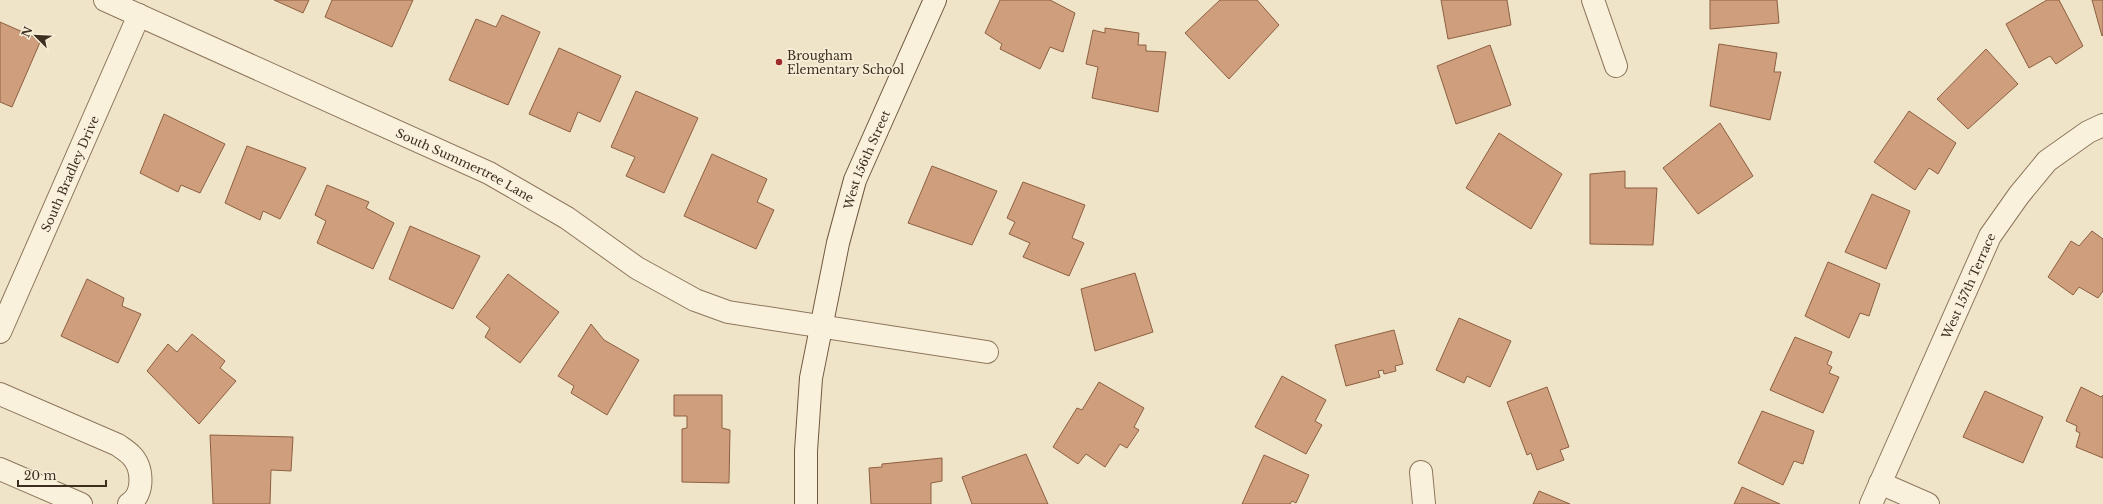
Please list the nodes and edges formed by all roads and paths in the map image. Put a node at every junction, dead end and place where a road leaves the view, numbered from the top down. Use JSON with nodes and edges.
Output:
{"nodes":[{"id":1,"x":105,"y":0,"type":"edge"},
{"id":2,"x":935,"y":0,"type":"edge"},
{"id":3,"x":1593,"y":0,"type":"edge"},
{"id":4,"x":140,"y":15,"type":"junction"},
{"id":5,"x":1616,"y":66,"type":"dead end"},
{"id":6,"x":2103,"y":125,"type":"edge"},
{"id":7,"x":820,"y":327,"type":"junction"},
{"id":8,"x":0,"y":332,"type":"edge"},
{"id":9,"x":987,"y":352,"type":"dead end"},
{"id":10,"x":0,"y":394,"type":"edge"},
{"id":11,"x":0,"y":469,"type":"edge"},
{"id":12,"x":1421,"y":472,"type":"dead end"},
{"id":13,"x":1880,"y":483,"type":"junction"},
{"id":14,"x":81,"y":504,"type":"edge"},
{"id":15,"x":129,"y":504,"type":"edge"},
{"id":16,"x":806,"y":504,"type":"edge"},
{"id":17,"x":1424,"y":504,"type":"edge"},
{"id":18,"x":1871,"y":504,"type":"edge"},
{"id":19,"x":1928,"y":504,"type":"edge"}],
"edges":[{"from":1,"to":4,"type":"street","name":"South Summertree Lane"},
{"from":2,"to":7,"type":"street","name":"West 156th Street"},
{"from":3,"to":5,"type":"street"},
{"from":4,"to":7,"type":"street","name":"South Summertree Lane"},
{"from":4,"to":8,"type":"street","name":"South Bradley Drive"},
{"from":6,"to":13,"type":"street","name":"West 157th Terrace"},
{"from":7,"to":9,"type":"street"},
{"from":7,"to":16,"type":"street","name":"West 156th Street"},
{"from":10,"to":15,"type":"street"},
{"from":11,"to":14,"type":"street"},
{"from":12,"to":17,"type":"street"},
{"from":13,"to":18,"type":"street","name":"West 157th Terrace"},
{"from":13,"to":19,"type":"street"}]}
